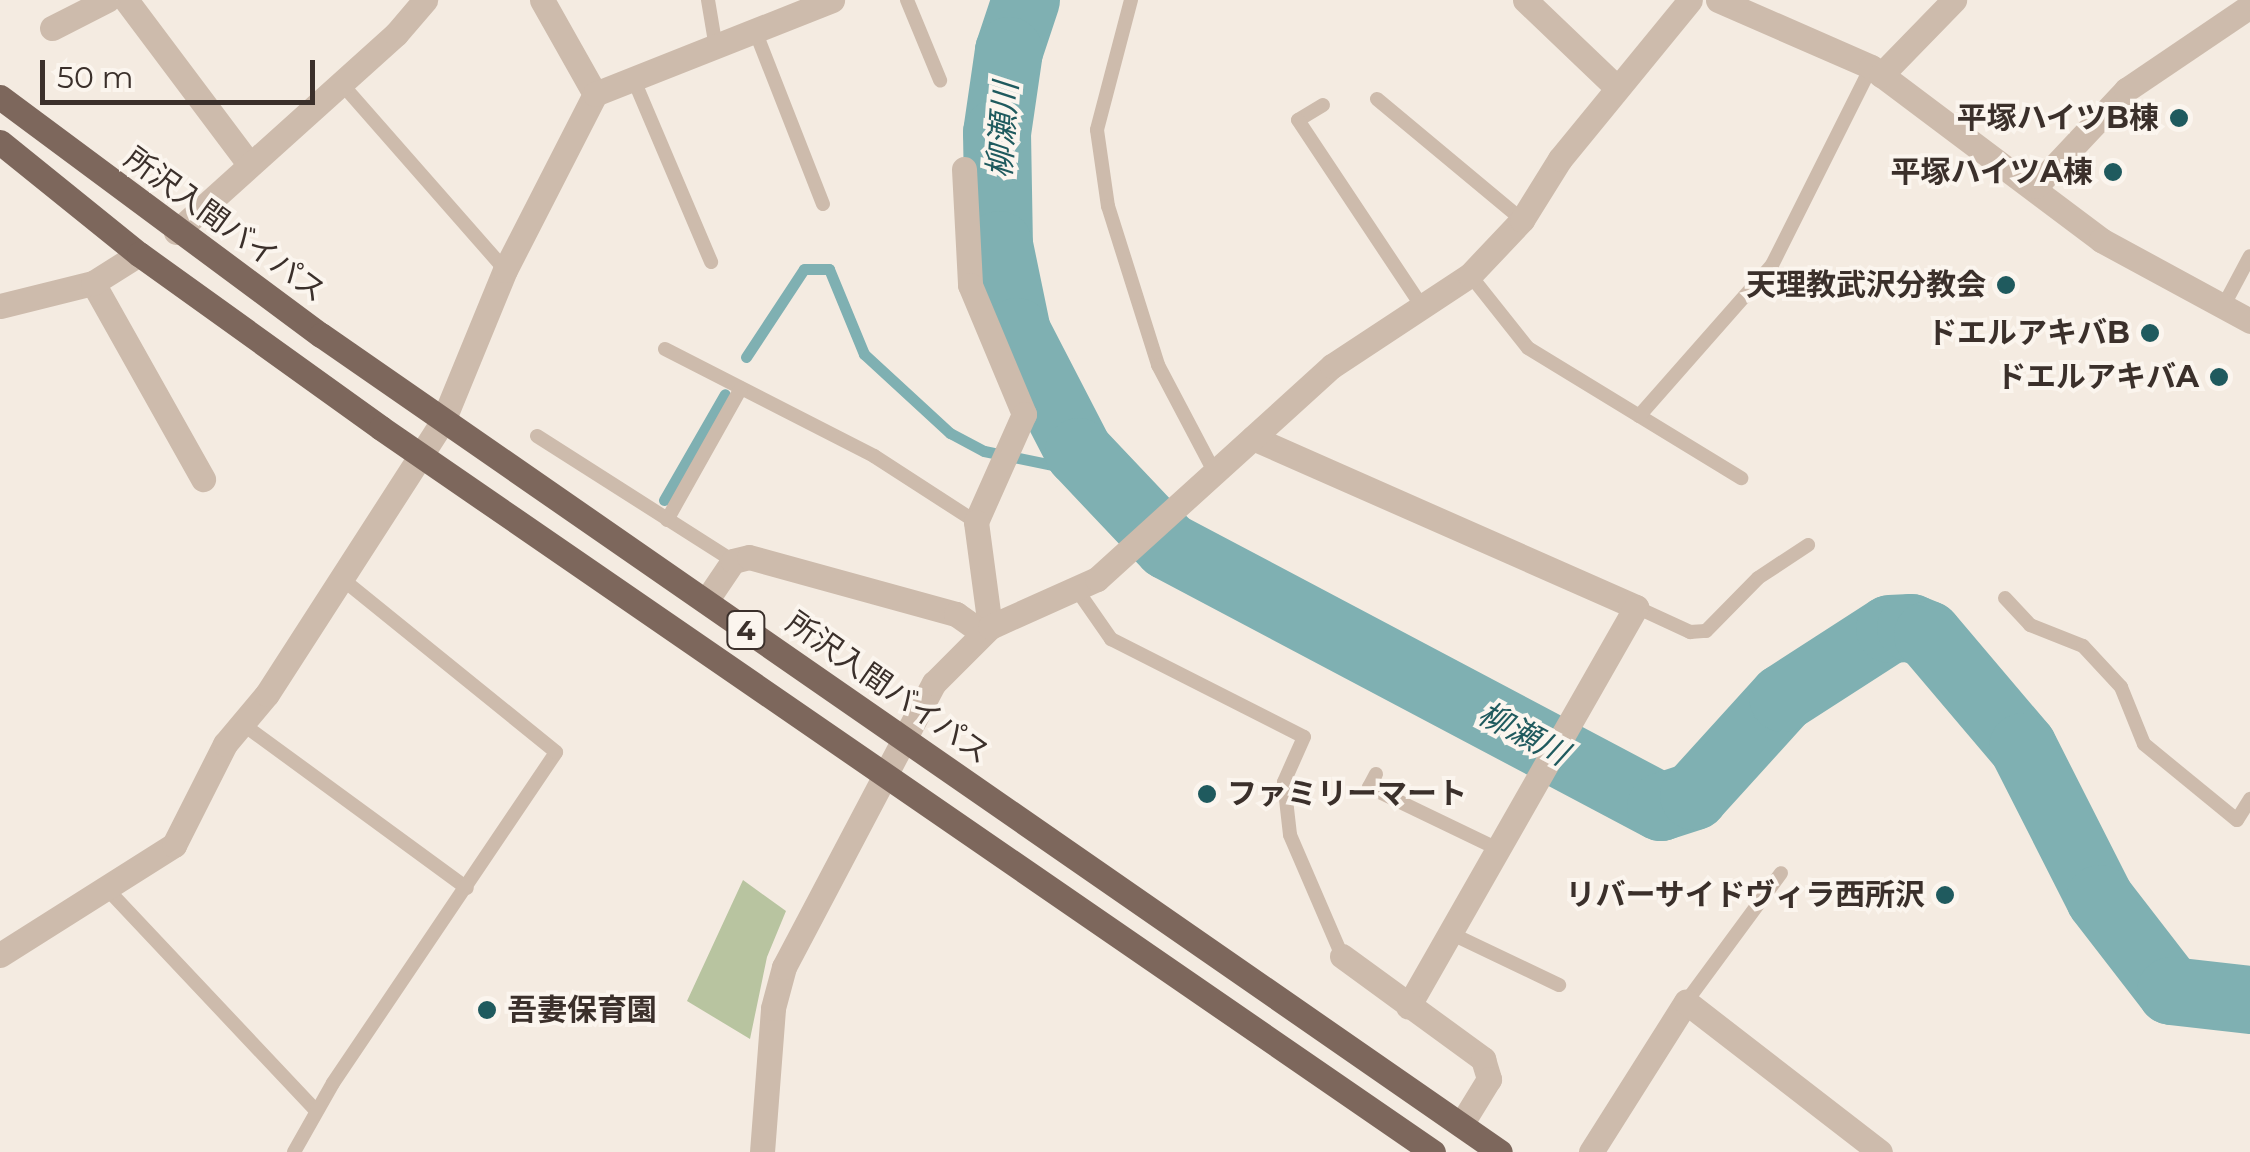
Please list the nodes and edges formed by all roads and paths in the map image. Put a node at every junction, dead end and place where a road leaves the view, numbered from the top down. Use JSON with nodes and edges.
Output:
{"nodes":[{"id":1,"x":108,"y":0,"type":"edge"},
{"id":2,"x":126,"y":0,"type":"edge"},
{"id":3,"x":424,"y":0,"type":"edge"},
{"id":4,"x":542,"y":0,"type":"edge"},
{"id":5,"x":708,"y":0,"type":"edge"},
{"id":6,"x":832,"y":0,"type":"edge"},
{"id":7,"x":907,"y":0,"type":"edge"},
{"id":8,"x":1131,"y":0,"type":"edge"},
{"id":9,"x":1525,"y":0,"type":"edge"},
{"id":10,"x":1718,"y":0,"type":"edge"},
{"id":11,"x":1954,"y":0,"type":"edge"},
{"id":12,"x":1677,"y":6,"type":"edge"},
{"id":13,"x":2250,"y":6,"type":"edge"},
{"id":14,"x":754,"y":26,"type":"junction"},
{"id":15,"x":52,"y":28,"type":"dead end"},
{"id":16,"x":715,"y":42,"type":"junction"},
{"id":17,"x":1876,"y":71,"type":"junction"},
{"id":18,"x":633,"y":78,"type":"junction"},
{"id":19,"x":940,"y":80,"type":"dead end"},
{"id":20,"x":341,"y":83,"type":"junction"},
{"id":21,"x":1616,"y":87,"type":"junction"},
{"id":22,"x":595,"y":94,"type":"junction"},
{"id":23,"x":0,"y":97,"type":"edge"},
{"id":24,"x":1377,"y":99,"type":"dead end"},
{"id":25,"x":1323,"y":105,"type":"dead end"},
{"id":26,"x":0,"y":142,"type":"edge"},
{"id":27,"x":250,"y":166,"type":"junction"},
{"id":28,"x":964,"y":169,"type":"dead end"},
{"id":29,"x":2036,"y":186,"type":"junction"},
{"id":30,"x":822,"y":204,"type":"dead end"},
{"id":31,"x":1522,"y":220,"type":"junction"},
{"id":32,"x":176,"y":232,"type":"junction"},
{"id":33,"x":139,"y":254,"type":"junction"},
{"id":34,"x":2250,"y":256,"type":"edge"},
{"id":35,"x":711,"y":262,"type":"dead end"},
{"id":36,"x":505,"y":270,"type":"junction"},
{"id":37,"x":1470,"y":275,"type":"junction"},
{"id":38,"x":93,"y":282,"type":"junction"},
{"id":39,"x":2225,"y":303,"type":"junction"},
{"id":40,"x":0,"y":306,"type":"edge"},
{"id":41,"x":1423,"y":308,"type":"junction"},
{"id":42,"x":2250,"y":321,"type":"edge"},
{"id":43,"x":665,"y":349,"type":"dead end"},
{"id":44,"x":741,"y":388,"type":"junction"},
{"id":45,"x":1639,"y":416,"type":"junction"},
{"id":46,"x":444,"y":421,"type":"junction"},
{"id":47,"x":537,"y":436,"type":"dead end"},
{"id":48,"x":1252,"y":438,"type":"junction"},
{"id":49,"x":423,"y":457,"type":"junction"},
{"id":50,"x":1215,"y":472,"type":"junction"},
{"id":51,"x":1741,"y":478,"type":"dead end"},
{"id":52,"x":203,"y":479,"type":"dead end"},
{"id":53,"x":667,"y":520,"type":"junction"},
{"id":54,"x":976,"y":522,"type":"junction"},
{"id":55,"x":1808,"y":545,"type":"dead end"},
{"id":56,"x":733,"y":561,"type":"junction"},
{"id":57,"x":342,"y":579,"type":"junction"},
{"id":58,"x":1077,"y":590,"type":"junction"},
{"id":59,"x":2005,"y":598,"type":"dead end"},
{"id":60,"x":706,"y":601,"type":"junction"},
{"id":61,"x":1636,"y":608,"type":"junction"},
{"id":62,"x":986,"y":630,"type":"junction"},
{"id":63,"x":244,"y":725,"type":"junction"},
{"id":64,"x":902,"y":738,"type":"junction"},
{"id":65,"x":884,"y":772,"type":"junction"},
{"id":66,"x":1376,"y":774,"type":"dead end"},
{"id":67,"x":2250,"y":799,"type":"edge"},
{"id":68,"x":1498,"y":849,"type":"junction"},
{"id":69,"x":1781,"y":874,"type":"dead end"},
{"id":70,"x":467,"y":888,"type":"junction"},
{"id":71,"x":109,"y":891,"type":"junction"},
{"id":72,"x":1450,"y":933,"type":"junction"},
{"id":73,"x":0,"y":956,"type":"edge"},
{"id":74,"x":1342,"y":956,"type":"joint"},
{"id":75,"x":1559,"y":985,"type":"dead end"},
{"id":76,"x":1686,"y":1002,"type":"junction"},
{"id":77,"x":1408,"y":1007,"type":"junction"},
{"id":78,"x":316,"y":1111,"type":"junction"},
{"id":79,"x":1462,"y":1123,"type":"junction"},
{"id":80,"x":294,"y":1152,"type":"edge"},
{"id":81,"x":762,"y":1152,"type":"edge"},
{"id":82,"x":1432,"y":1152,"type":"edge"},
{"id":83,"x":1500,"y":1152,"type":"edge"},
{"id":84,"x":1591,"y":1152,"type":"edge"},
{"id":85,"x":1880,"y":1152,"type":"edge"}],
"edges":[{"from":1,"to":15,"type":"street"},
{"from":2,"to":27,"type":"street"},
{"from":3,"to":20,"type":"street"},
{"from":4,"to":22,"type":"street"},
{"from":5,"to":16,"type":"lane"},
{"from":6,"to":14,"type":"street"},
{"from":7,"to":19,"type":"lane"},
{"from":8,"to":50,"type":"lane"},
{"from":9,"to":21,"type":"street"},
{"from":10,"to":17,"type":"street"},
{"from":11,"to":17,"type":"street"},
{"from":12,"to":21,"type":"street"},
{"from":13,"to":29,"type":"street"},
{"from":14,"to":16,"type":"street"},
{"from":14,"to":30,"type":"lane"},
{"from":16,"to":18,"type":"street"},
{"from":17,"to":29,"type":"street"},
{"from":17,"to":45,"type":"lane"},
{"from":18,"to":22,"type":"street"},
{"from":18,"to":35,"type":"lane"},
{"from":20,"to":27,"type":"street"},
{"from":20,"to":36,"type":"lane"},
{"from":21,"to":31,"type":"street"},
{"from":22,"to":36,"type":"street"},
{"from":23,"to":32,"type":"main road","name":"所沢入間バイパス","number":"4"},
{"from":24,"to":31,"type":"lane"},
{"from":25,"to":41,"type":"lane"},
{"from":26,"to":33,"type":"main road","number":"4"},
{"from":27,"to":32,"type":"street"},
{"from":28,"to":54,"type":"street"},
{"from":29,"to":39,"type":"street"},
{"from":31,"to":37,"type":"street"},
{"from":32,"to":46,"type":"main road","name":"所沢入間バイパス","number":"4"},
{"from":33,"to":38,"type":"street"},
{"from":33,"to":49,"type":"main road","number":"4"},
{"from":34,"to":39,"type":"lane"},
{"from":36,"to":46,"type":"street"},
{"from":37,"to":41,"type":"street"},
{"from":37,"to":45,"type":"lane"},
{"from":38,"to":40,"type":"street"},
{"from":38,"to":52,"type":"street"},
{"from":39,"to":42,"type":"street"},
{"from":41,"to":48,"type":"street"},
{"from":43,"to":44,"type":"lane"},
{"from":44,"to":53,"type":"lane"},
{"from":44,"to":54,"type":"lane"},
{"from":45,"to":51,"type":"lane"},
{"from":46,"to":49,"type":"street"},
{"from":46,"to":60,"type":"main road","name":"所沢入間バイパス","number":"4"},
{"from":47,"to":53,"type":"lane"},
{"from":48,"to":50,"type":"street"},
{"from":48,"to":61,"type":"street"},
{"from":49,"to":57,"type":"street"},
{"from":49,"to":65,"type":"main road","number":"4"},
{"from":50,"to":58,"type":"street"},
{"from":53,"to":56,"type":"lane"},
{"from":54,"to":62,"type":"street"},
{"from":55,"to":61,"type":"lane"},
{"from":56,"to":60,"type":"street"},
{"from":56,"to":62,"type":"street"},
{"from":57,"to":63,"type":"street"},
{"from":57,"to":70,"type":"lane"},
{"from":58,"to":62,"type":"street"},
{"from":58,"to":74,"type":"lane"},
{"from":59,"to":67,"type":"lane"},
{"from":60,"to":64,"type":"main road","name":"所沢入間バイパス","number":"4"},
{"from":61,"to":68,"type":"street"},
{"from":62,"to":64,"type":"street"},
{"from":63,"to":70,"type":"lane"},
{"from":63,"to":71,"type":"street"},
{"from":64,"to":65,"type":"street"},
{"from":64,"to":79,"type":"main road","name":"所沢入間バイパス","number":"4"},
{"from":65,"to":81,"type":"street"},
{"from":65,"to":82,"type":"main road","number":"4"},
{"from":66,"to":68,"type":"lane"},
{"from":68,"to":72,"type":"street"},
{"from":69,"to":76,"type":"lane"},
{"from":70,"to":78,"type":"lane"},
{"from":71,"to":73,"type":"street"},
{"from":71,"to":78,"type":"lane"},
{"from":72,"to":75,"type":"lane"},
{"from":72,"to":77,"type":"street"},
{"from":74,"to":77,"type":"street"},
{"from":76,"to":84,"type":"street"},
{"from":76,"to":85,"type":"street"},
{"from":77,"to":79,"type":"street"},
{"from":78,"to":80,"type":"lane"},
{"from":79,"to":83,"type":"main road","name":"所沢入間バイパス","number":"4"}]}
